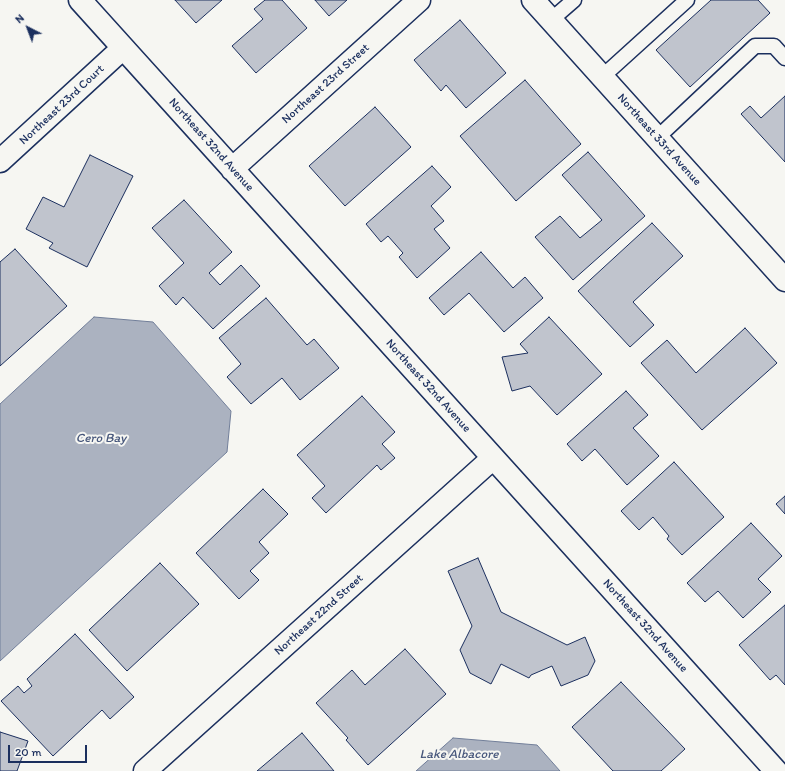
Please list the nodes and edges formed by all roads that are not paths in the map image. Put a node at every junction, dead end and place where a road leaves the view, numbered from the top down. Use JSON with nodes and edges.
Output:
{"nodes":[{"id":1,"x":80,"y":0,"type":"edge"},
{"id":2,"x":419,"y":0,"type":"edge"},
{"id":3,"x":533,"y":0,"type":"edge"},
{"id":4,"x":574,"y":0,"type":"edge"},
{"id":5,"x":686,"y":0,"type":"edge"},
{"id":6,"x":551,"y":20,"type":"junction"},
{"id":7,"x":123,"y":48,"type":"junction"},
{"id":8,"x":785,"y":58,"type":"edge"},
{"id":9,"x":602,"y":77,"type":"junction"},
{"id":10,"x":657,"y":138,"type":"junction"},
{"id":11,"x":0,"y":161,"type":"edge"},
{"id":12,"x":232,"y":169,"type":"junction"},
{"id":13,"x":785,"y":280,"type":"edge"},
{"id":14,"x":494,"y":458,"type":"junction"},
{"id":15,"x":145,"y":771,"type":"edge"},
{"id":16,"x":776,"y":771,"type":"edge"}],
"edges":[{"from":1,"to":7,"type":"street","name":"Northeast 32nd Avenue"},
{"from":2,"to":12,"type":"street","name":"Northeast 23rd Street"},
{"from":3,"to":6,"type":"street","name":"Northeast 33rd Avenue"},
{"from":4,"to":6,"type":"lane"},
{"from":5,"to":9,"type":"lane"},
{"from":6,"to":9,"type":"street","name":"Northeast 33rd Avenue"},
{"from":7,"to":11,"type":"street","name":"Northeast 23rd Court"},
{"from":7,"to":12,"type":"street","name":"Northeast 32nd Avenue"},
{"from":8,"to":10,"type":"lane"},
{"from":9,"to":10,"type":"street","name":"Northeast 33rd Avenue"},
{"from":10,"to":13,"type":"street","name":"Northeast 33rd Avenue"},
{"from":12,"to":14,"type":"street","name":"Northeast 32nd Avenue"},
{"from":14,"to":15,"type":"street","name":"Northeast 22nd Street"},
{"from":14,"to":16,"type":"street","name":"Northeast 32nd Avenue"}]}
